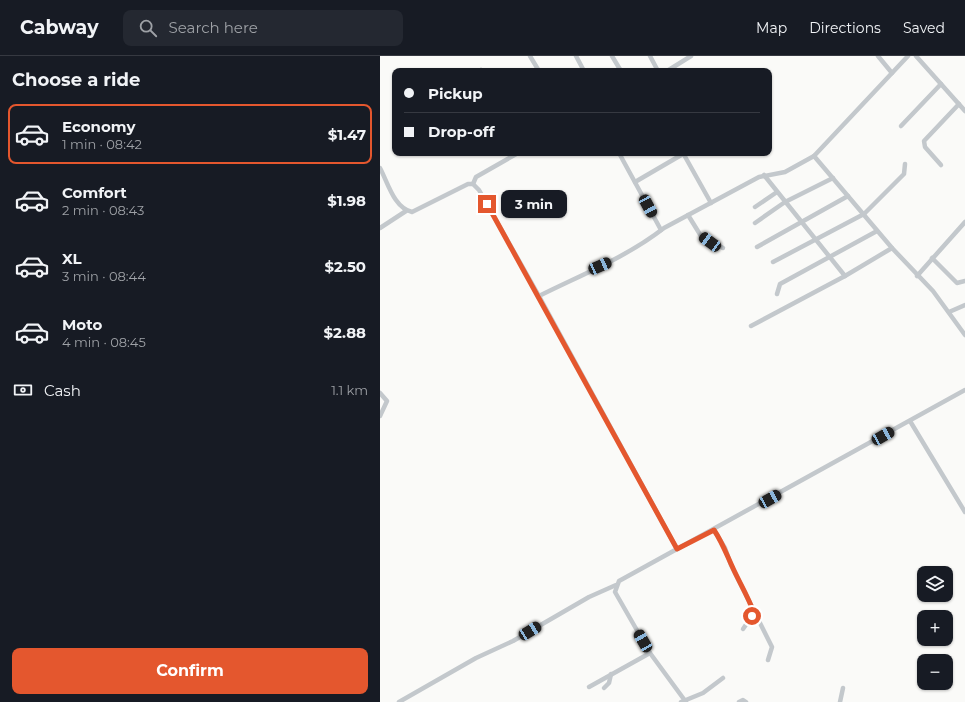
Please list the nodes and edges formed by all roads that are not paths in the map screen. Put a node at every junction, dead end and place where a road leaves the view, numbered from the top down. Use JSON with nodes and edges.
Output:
{"nodes":[{"id":1,"x":530,"y":56,"type":"edge"},
{"id":2,"x":576,"y":56,"type":"edge"},
{"id":3,"x":612,"y":56,"type":"edge"},
{"id":4,"x":650,"y":56,"type":"edge"},
{"id":5,"x":691,"y":56,"type":"edge"},
{"id":6,"x":878,"y":56,"type":"edge"},
{"id":7,"x":908,"y":56,"type":"edge"},
{"id":8,"x":916,"y":56,"type":"edge"},
{"id":9,"x":537,"y":68,"type":"edge"},
{"id":10,"x":582,"y":68,"type":"edge"},
{"id":11,"x":618,"y":68,"type":"edge"},
{"id":12,"x":656,"y":68,"type":"edge"},
{"id":13,"x":672,"y":68,"type":"edge"},
{"id":14,"x":892,"y":73,"type":"junction"},
{"id":15,"x":941,"y":84,"type":"junction"},
{"id":16,"x":959,"y":104,"type":"junction"},
{"id":17,"x":965,"y":111,"type":"edge"},
{"id":18,"x":901,"y":126,"type":"dead end"},
{"id":19,"x":513,"y":156,"type":"edge"},
{"id":20,"x":621,"y":156,"type":"edge"},
{"id":21,"x":678,"y":156,"type":"edge"},
{"id":22,"x":685,"y":156,"type":"edge"},
{"id":23,"x":814,"y":156,"type":"junction"},
{"id":24,"x":906,"y":164,"type":"dead end"},
{"id":25,"x":941,"y":165,"type":"dead end"},
{"id":26,"x":380,"y":168,"type":"edge"},
{"id":27,"x":764,"y":176,"type":"junction"},
{"id":28,"x":833,"y":178,"type":"junction"},
{"id":29,"x":635,"y":182,"type":"junction"},
{"id":30,"x":473,"y":184,"type":"junction"},
{"id":31,"x":777,"y":192,"type":"junction"},
{"id":32,"x":848,"y":196,"type":"junction"},
{"id":33,"x":785,"y":202,"type":"junction"},
{"id":34,"x":711,"y":203,"type":"junction"},
{"id":35,"x":755,"y":207,"type":"dead end"},
{"id":36,"x":406,"y":211,"type":"junction"},
{"id":37,"x":864,"y":214,"type":"junction"},
{"id":38,"x":688,"y":215,"type":"junction"},
{"id":39,"x":800,"y":222,"type":"junction"},
{"id":40,"x":965,"y":222,"type":"edge"},
{"id":41,"x":755,"y":223,"type":"dead end"},
{"id":42,"x":380,"y":228,"type":"edge"},
{"id":43,"x":661,"y":230,"type":"junction"},
{"id":44,"x":877,"y":230,"type":"junction"},
{"id":45,"x":815,"y":239,"type":"junction"},
{"id":46,"x":758,"y":247,"type":"dead end"},
{"id":47,"x":723,"y":248,"type":"dead end"},
{"id":48,"x":892,"y":248,"type":"junction"},
{"id":49,"x":830,"y":257,"type":"junction"},
{"id":50,"x":932,"y":258,"type":"junction"},
{"id":51,"x":772,"y":262,"type":"dead end"},
{"id":52,"x":845,"y":276,"type":"junction"},
{"id":53,"x":917,"y":276,"type":"junction"},
{"id":54,"x":965,"y":281,"type":"edge"},
{"id":55,"x":777,"y":294,"type":"dead end"},
{"id":56,"x":539,"y":296,"type":"junction"},
{"id":57,"x":965,"y":305,"type":"edge"},
{"id":58,"x":949,"y":312,"type":"junction"},
{"id":59,"x":751,"y":326,"type":"dead end"},
{"id":60,"x":964,"y":332,"type":"edge"},
{"id":61,"x":965,"y":390,"type":"edge"},
{"id":62,"x":380,"y":393,"type":"edge"},
{"id":63,"x":380,"y":416,"type":"edge"},
{"id":64,"x":910,"y":421,"type":"junction"},
{"id":65,"x":965,"y":512,"type":"edge"},
{"id":66,"x":714,"y":530,"type":"junction"},
{"id":67,"x":677,"y":549,"type":"junction"},
{"id":68,"x":616,"y":585,"type":"junction"},
{"id":69,"x":754,"y":613,"type":"junction"},
{"id":70,"x":743,"y":629,"type":"dead end"},
{"id":71,"x":650,"y":653,"type":"junction"},
{"id":72,"x":768,"y":660,"type":"dead end"},
{"id":73,"x":611,"y":674,"type":"junction"},
{"id":74,"x":723,"y":678,"type":"dead end"},
{"id":75,"x":589,"y":687,"type":"dead end"},
{"id":76,"x":604,"y":688,"type":"dead end"},
{"id":77,"x":843,"y":688,"type":"dead end"},
{"id":78,"x":684,"y":701,"type":"edge"},
{"id":79,"x":399,"y":702,"type":"edge"},
{"id":80,"x":739,"y":702,"type":"edge"},
{"id":81,"x":746,"y":702,"type":"edge"},
{"id":82,"x":840,"y":702,"type":"edge"}],
"edges":[{"from":1,"to":9,"type":"street"},
{"from":2,"to":10,"type":"street"},
{"from":3,"to":11,"type":"street"},
{"from":4,"to":12,"type":"street"},
{"from":5,"to":13,"type":"street"},
{"from":6,"to":14,"type":"street"},
{"from":7,"to":14,"type":"street"},
{"from":8,"to":15,"type":"street"},
{"from":14,"to":23,"type":"street"},
{"from":15,"to":16,"type":"street"},
{"from":15,"to":18,"type":"street"},
{"from":16,"to":17,"type":"street"},
{"from":16,"to":25,"type":"street"},
{"from":19,"to":30,"type":"street"},
{"from":20,"to":29,"type":"street"},
{"from":21,"to":29,"type":"street"},
{"from":22,"to":34,"type":"street"},
{"from":23,"to":27,"type":"street"},
{"from":23,"to":28,"type":"street"},
{"from":24,"to":37,"type":"street"},
{"from":26,"to":36,"type":"street"},
{"from":27,"to":31,"type":"street"},
{"from":27,"to":34,"type":"street"},
{"from":28,"to":32,"type":"street"},
{"from":28,"to":33,"type":"street"},
{"from":29,"to":43,"type":"street"},
{"from":30,"to":36,"type":"street"},
{"from":30,"to":56,"type":"street"},
{"from":31,"to":33,"type":"street"},
{"from":31,"to":35,"type":"street"},
{"from":32,"to":37,"type":"street"},
{"from":32,"to":39,"type":"street"},
{"from":33,"to":39,"type":"street"},
{"from":33,"to":41,"type":"street"},
{"from":34,"to":38,"type":"street"},
{"from":36,"to":42,"type":"street"},
{"from":37,"to":44,"type":"street"},
{"from":37,"to":45,"type":"street"},
{"from":38,"to":43,"type":"street"},
{"from":38,"to":47,"type":"street"},
{"from":39,"to":45,"type":"street"},
{"from":39,"to":46,"type":"street"},
{"from":40,"to":50,"type":"street"},
{"from":43,"to":56,"type":"street"},
{"from":44,"to":48,"type":"street"},
{"from":44,"to":49,"type":"street"},
{"from":45,"to":49,"type":"street"},
{"from":45,"to":51,"type":"street"},
{"from":48,"to":52,"type":"street"},
{"from":48,"to":53,"type":"street"},
{"from":49,"to":52,"type":"street"},
{"from":49,"to":55,"type":"street"},
{"from":50,"to":53,"type":"street"},
{"from":50,"to":54,"type":"street"},
{"from":52,"to":59,"type":"street"},
{"from":53,"to":58,"type":"street"},
{"from":56,"to":67,"type":"street"},
{"from":57,"to":58,"type":"street"},
{"from":58,"to":60,"type":"street"},
{"from":61,"to":64,"type":"street"},
{"from":62,"to":63,"type":"street"},
{"from":64,"to":65,"type":"street"},
{"from":64,"to":66,"type":"street"},
{"from":66,"to":67,"type":"street"},
{"from":66,"to":69,"type":"street"},
{"from":67,"to":68,"type":"street"},
{"from":68,"to":71,"type":"street"},
{"from":68,"to":79,"type":"street"},
{"from":69,"to":70,"type":"street"},
{"from":69,"to":72,"type":"street"},
{"from":71,"to":73,"type":"street"},
{"from":71,"to":78,"type":"street"},
{"from":73,"to":75,"type":"street"},
{"from":73,"to":76,"type":"street"},
{"from":74,"to":78,"type":"street"},
{"from":77,"to":82,"type":"street"},
{"from":80,"to":81,"type":"street"}]}
